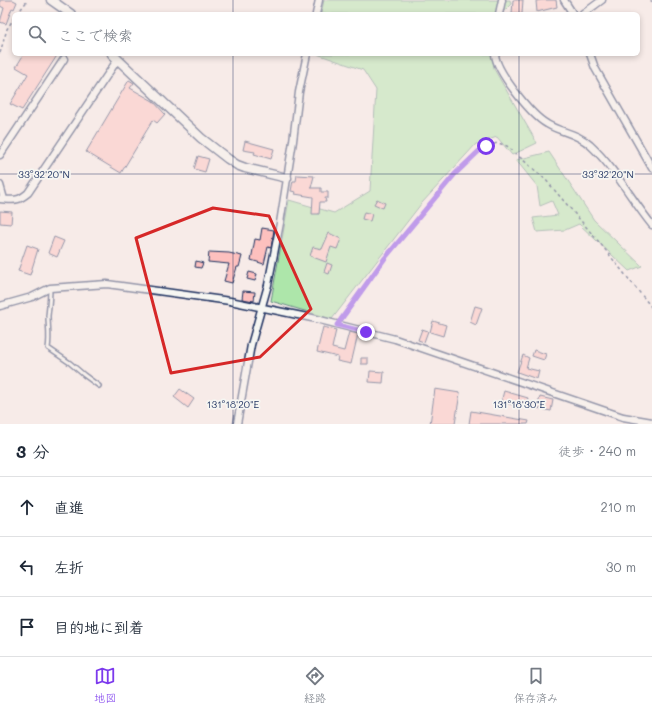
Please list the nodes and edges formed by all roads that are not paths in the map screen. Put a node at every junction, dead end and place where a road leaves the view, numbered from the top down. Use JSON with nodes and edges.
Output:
{"nodes":[{"id":1,"x":51,"y":0,"type":"edge"},
{"id":2,"x":318,"y":0,"type":"edge"},
{"id":3,"x":502,"y":0,"type":"edge"},
{"id":4,"x":564,"y":0,"type":"edge"},
{"id":5,"x":602,"y":0,"type":"edge"},
{"id":6,"x":68,"y":12,"type":"edge"},
{"id":7,"x":316,"y":12,"type":"edge"},
{"id":8,"x":499,"y":12,"type":"edge"},
{"id":9,"x":572,"y":12,"type":"edge"},
{"id":10,"x":586,"y":12,"type":"edge"},
{"id":11,"x":307,"y":56,"type":"edge"},
{"id":12,"x":495,"y":56,"type":"edge"},
{"id":13,"x":591,"y":56,"type":"edge"},
{"id":14,"x":115,"y":57,"type":"edge"},
{"id":15,"x":64,"y":59,"type":"dead end"},
{"id":16,"x":0,"y":155,"type":"edge"},
{"id":17,"x":652,"y":168,"type":"edge"},
{"id":18,"x":287,"y":178,"type":"junction"},
{"id":19,"x":0,"y":185,"type":"edge"},
{"id":20,"x":2,"y":199,"type":"edge"},
{"id":21,"x":652,"y":225,"type":"edge"},
{"id":22,"x":50,"y":288,"type":"junction"},
{"id":23,"x":0,"y":306,"type":"edge"},
{"id":24,"x":263,"y":307,"type":"junction"},
{"id":25,"x":99,"y":386,"type":"dead end"},
{"id":26,"x":633,"y":419,"type":"junction"},
{"id":27,"x":652,"y":422,"type":"edge"},
{"id":28,"x":238,"y":424,"type":"edge"},
{"id":29,"x":638,"y":424,"type":"edge"}],
"edges":[{"from":1,"to":6,"type":"street"},
{"from":2,"to":7,"type":"street"},
{"from":3,"to":8,"type":"street"},
{"from":4,"to":9,"type":"street"},
{"from":5,"to":10,"type":"street"},
{"from":11,"to":18,"type":"street"},
{"from":12,"to":21,"type":"street"},
{"from":13,"to":17,"type":"street"},
{"from":14,"to":18,"type":"street"},
{"from":14,"to":20,"type":"street"},
{"from":15,"to":16,"type":"street"},
{"from":18,"to":24,"type":"street"},
{"from":19,"to":20,"type":"street"},
{"from":22,"to":23,"type":"street"},
{"from":22,"to":24,"type":"street"},
{"from":22,"to":25,"type":"lane"},
{"from":24,"to":26,"type":"street"},
{"from":24,"to":28,"type":"street"},
{"from":26,"to":27,"type":"street"},
{"from":26,"to":29,"type":"street"}]}
